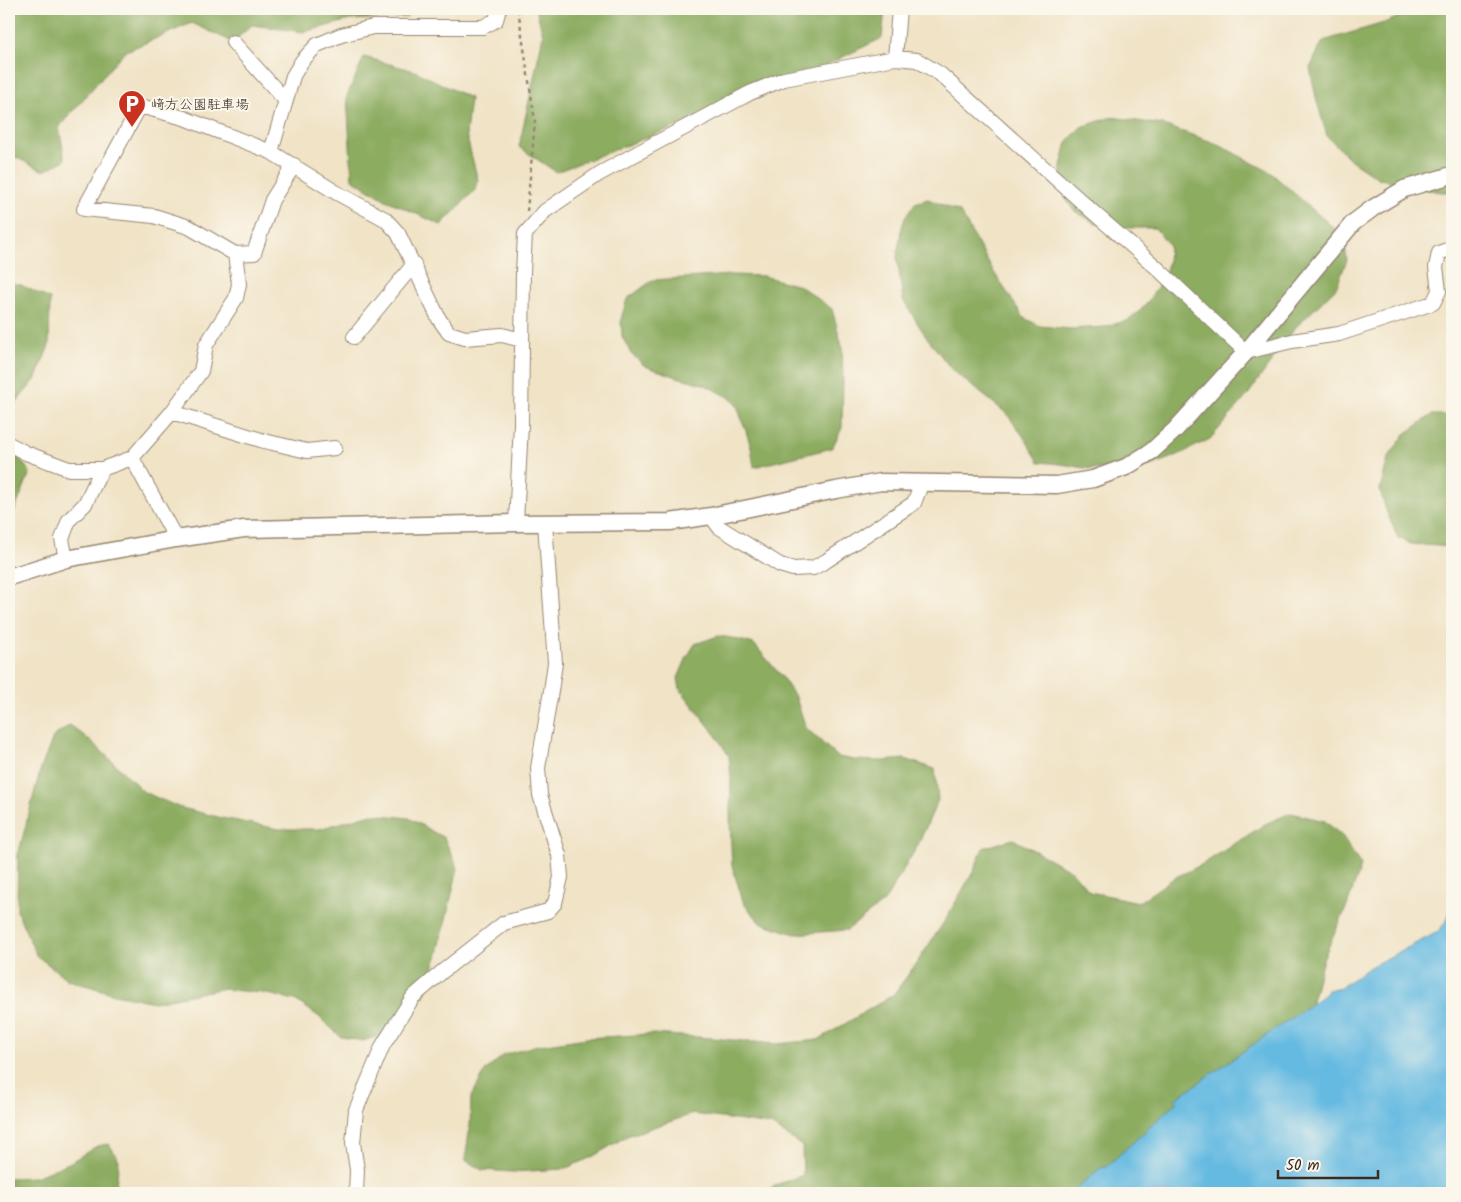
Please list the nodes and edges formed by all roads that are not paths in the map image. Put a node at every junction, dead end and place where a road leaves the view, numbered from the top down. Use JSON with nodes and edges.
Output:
{"nodes":[{"id":1,"x":499,"y":9,"type":"edge"},
{"id":2,"x":899,"y":9,"type":"edge"},
{"id":3,"x":233,"y":42,"type":"dead end"},
{"id":4,"x":895,"y":58,"type":"junction"},
{"id":5,"x":286,"y":101,"type":"junction"},
{"id":6,"x":271,"y":152,"type":"junction"},
{"id":7,"x":294,"y":165,"type":"junction"},
{"id":8,"x":1452,"y":175,"type":"edge"},
{"id":9,"x":1452,"y":248,"type":"edge"},
{"id":10,"x":235,"y":254,"type":"junction"},
{"id":11,"x":414,"y":264,"type":"junction"},
{"id":12,"x":354,"y":337,"type":"dead end"},
{"id":13,"x":522,"y":340,"type":"junction"},
{"id":14,"x":1246,"y":352,"type":"junction"},
{"id":15,"x":172,"y":412,"type":"junction"},
{"id":16,"x":9,"y":444,"type":"edge"},
{"id":17,"x":335,"y":448,"type":"dead end"},
{"id":18,"x":132,"y":458,"type":"junction"},
{"id":19,"x":102,"y":470,"type":"junction"},
{"id":20,"x":922,"y":482,"type":"junction"},
{"id":21,"x":711,"y":516,"type":"junction"},
{"id":22,"x":516,"y":523,"type":"junction"},
{"id":23,"x":545,"y":523,"type":"junction"},
{"id":24,"x":176,"y":539,"type":"junction"},
{"id":25,"x":66,"y":559,"type":"junction"},
{"id":26,"x":9,"y":577,"type":"edge"},
{"id":27,"x":356,"y":1193,"type":"edge"}],
"edges":[{"from":1,"to":5,"type":"street"},
{"from":2,"to":4,"type":"street"},
{"from":3,"to":5,"type":"street"},
{"from":4,"to":13,"type":"street"},
{"from":4,"to":14,"type":"street"},
{"from":5,"to":6,"type":"street"},
{"from":6,"to":7,"type":"street"},
{"from":6,"to":10,"type":"street"},
{"from":7,"to":10,"type":"street"},
{"from":7,"to":11,"type":"street"},
{"from":8,"to":14,"type":"street"},
{"from":9,"to":14,"type":"street"},
{"from":10,"to":15,"type":"street"},
{"from":11,"to":12,"type":"street"},
{"from":11,"to":13,"type":"street"},
{"from":13,"to":22,"type":"street"},
{"from":14,"to":20,"type":"street"},
{"from":15,"to":17,"type":"street"},
{"from":15,"to":18,"type":"street"},
{"from":16,"to":19,"type":"street"},
{"from":18,"to":19,"type":"street"},
{"from":18,"to":24,"type":"street"},
{"from":19,"to":25,"type":"street"},
{"from":20,"to":21,"type":"street"},
{"from":20,"to":21,"type":"street"},
{"from":21,"to":23,"type":"street"},
{"from":22,"to":23,"type":"street"},
{"from":22,"to":24,"type":"street"},
{"from":23,"to":27,"type":"street"},
{"from":24,"to":25,"type":"street"},
{"from":25,"to":26,"type":"street"}]}
